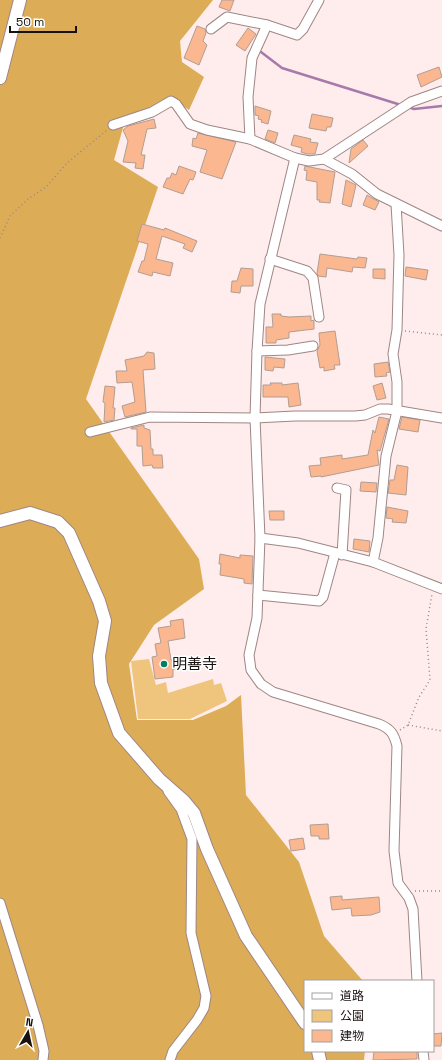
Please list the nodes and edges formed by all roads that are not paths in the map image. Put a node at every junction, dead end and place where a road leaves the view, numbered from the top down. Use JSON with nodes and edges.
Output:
{"nodes":[{"id":1,"x":20,"y":0,"type":"edge"},
{"id":2,"x":319,"y":0,"type":"edge"},
{"id":3,"x":267,"y":25,"type":"junction"},
{"id":4,"x":211,"y":29,"type":"dead end"},
{"id":5,"x":0,"y":78,"type":"edge"},
{"id":6,"x":442,"y":91,"type":"edge"},
{"id":7,"x":113,"y":125,"type":"road end"},
{"id":8,"x":250,"y":139,"type":"junction"},
{"id":9,"x":295,"y":158,"type":"junction"},
{"id":10,"x":324,"y":159,"type":"junction"},
{"id":11,"x":396,"y":204,"type":"junction"},
{"id":12,"x":442,"y":226,"type":"edge"},
{"id":13,"x":270,"y":259,"type":"junction"},
{"id":14,"x":319,"y":317,"type":"dead end"},
{"id":15,"x":313,"y":346,"type":"dead end"},
{"id":16,"x":257,"y":351,"type":"junction"},
{"id":17,"x":397,"y":411,"type":"junction"},
{"id":18,"x":255,"y":418,"type":"junction"},
{"id":19,"x":442,"y":418,"type":"edge"},
{"id":20,"x":90,"y":432,"type":"dead end"},
{"id":21,"x":337,"y":488,"type":"dead end"},
{"id":22,"x":0,"y":521,"type":"edge"},
{"id":23,"x":260,"y":538,"type":"junction"},
{"id":24,"x":339,"y":554,"type":"junction"},
{"id":25,"x":373,"y":562,"type":"junction"},
{"id":26,"x":438,"y":587,"type":"edge"},
{"id":27,"x":258,"y":595,"type":"junction"},
{"id":28,"x":159,"y":779,"type":"junction"},
{"id":29,"x":0,"y":903,"type":"edge"},
{"id":30,"x":417,"y":980,"type":"edge"},
{"id":31,"x":304,"y":1022,"type":"edge"},
{"id":32,"x":43,"y":1060,"type":"edge"},
{"id":33,"x":170,"y":1060,"type":"edge"}],
"edges":[{"from":1,"to":5,"type":"main road"},
{"from":2,"to":3,"type":"street"},
{"from":3,"to":4,"type":"street"},
{"from":3,"to":8,"type":"street"},
{"from":6,"to":10,"type":"street"},
{"from":7,"to":8,"type":"street"},
{"from":8,"to":9,"type":"street"},
{"from":9,"to":10,"type":"street"},
{"from":9,"to":13,"type":"street"},
{"from":10,"to":11,"type":"street"},
{"from":11,"to":12,"type":"street"},
{"from":11,"to":17,"type":"street"},
{"from":13,"to":14,"type":"street"},
{"from":13,"to":16,"type":"street"},
{"from":15,"to":16,"type":"street"},
{"from":16,"to":18,"type":"street"},
{"from":17,"to":18,"type":"street"},
{"from":17,"to":19,"type":"street"},
{"from":17,"to":25,"type":"street"},
{"from":18,"to":20,"type":"street"},
{"from":18,"to":23,"type":"street"},
{"from":21,"to":24,"type":"street"},
{"from":22,"to":28,"type":"main road"},
{"from":23,"to":24,"type":"street"},
{"from":23,"to":27,"type":"street"},
{"from":24,"to":25,"type":"street"},
{"from":24,"to":27,"type":"street"},
{"from":25,"to":26,"type":"street"},
{"from":27,"to":30,"type":"street"},
{"from":28,"to":31,"type":"main road"},
{"from":28,"to":33,"type":"street"},
{"from":29,"to":32,"type":"street"}]}
